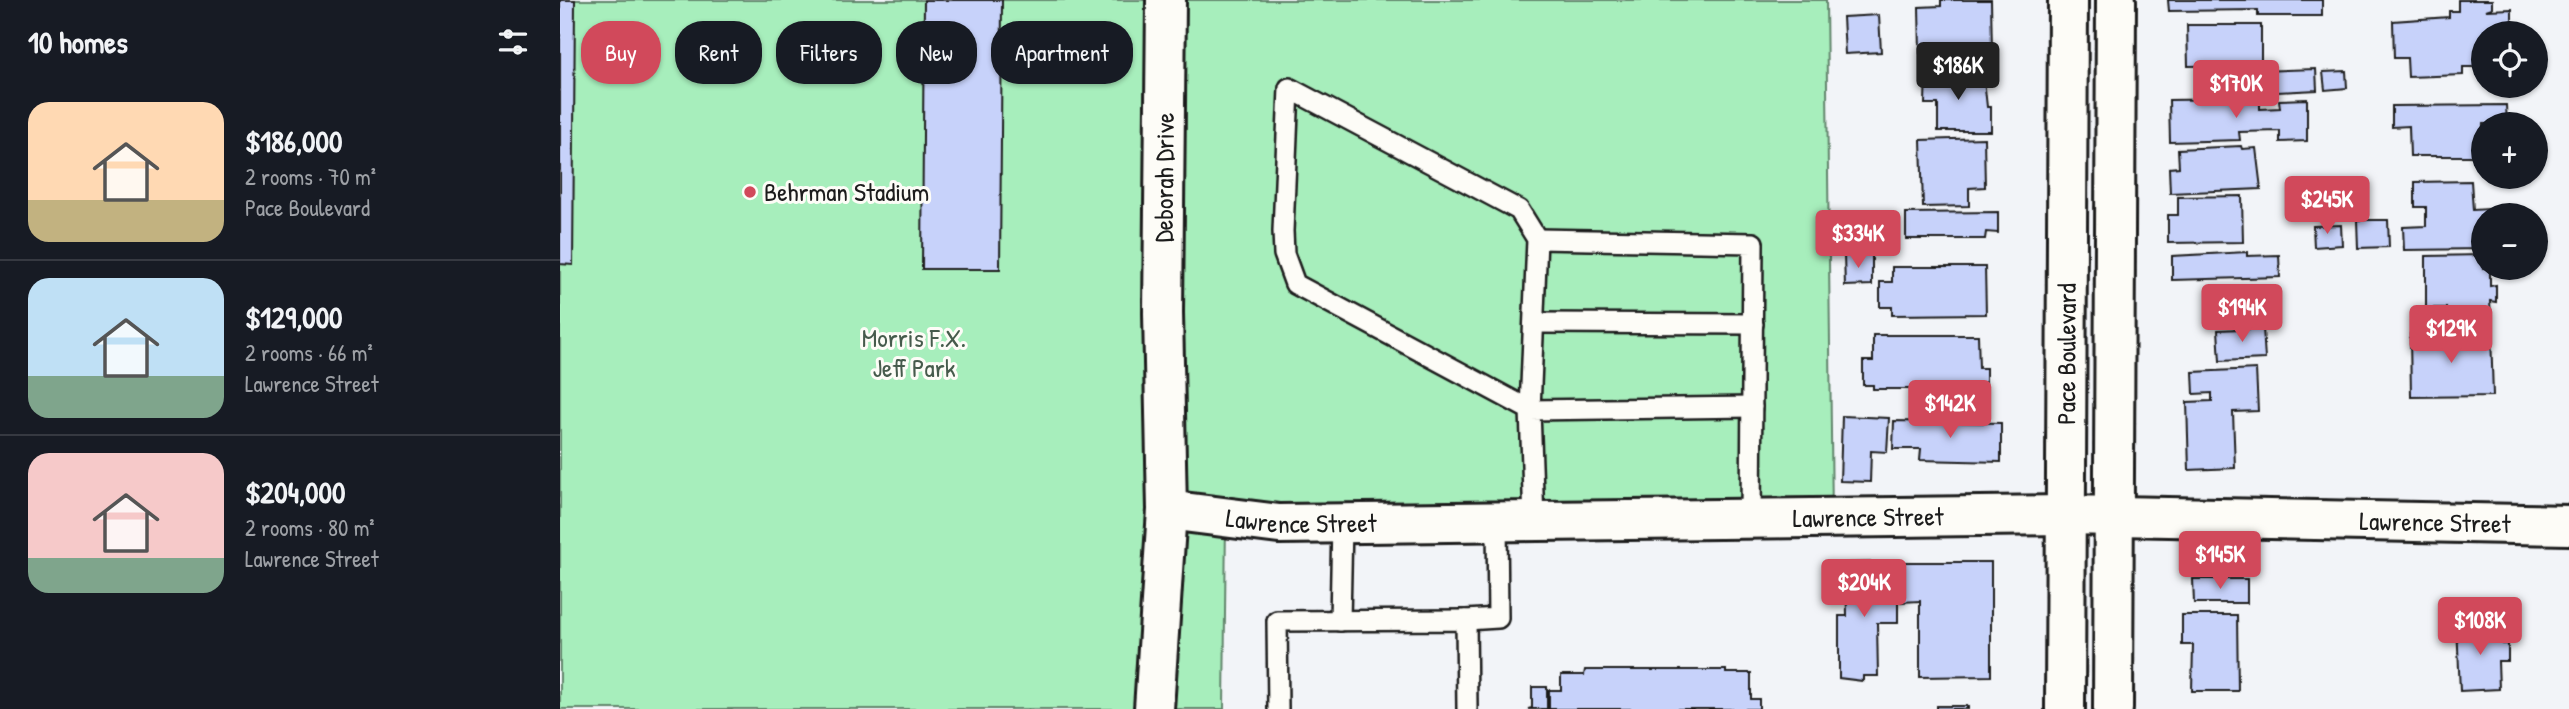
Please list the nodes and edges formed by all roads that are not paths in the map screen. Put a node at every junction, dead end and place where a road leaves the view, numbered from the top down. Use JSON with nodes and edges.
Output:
{"nodes":[{"id":1,"x":1166,"y":0,"type":"edge"},
{"id":2,"x":2068,"y":0,"type":"edge"},
{"id":3,"x":2116,"y":0,"type":"edge"},
{"id":4,"x":1537,"y":239,"type":"junction"},
{"id":5,"x":1534,"y":323,"type":"junction"},
{"id":6,"x":1753,"y":324,"type":"junction"},
{"id":7,"x":1752,"y":407,"type":"junction"},
{"id":8,"x":1530,"y":410,"type":"junction"},
{"id":9,"x":1167,"y":510,"type":"junction"},
{"id":10,"x":2066,"y":515,"type":"junction"},
{"id":11,"x":2114,"y":515,"type":"junction"},
{"id":12,"x":1751,"y":519,"type":"junction"},
{"id":13,"x":1534,"y":521,"type":"junction"},
{"id":14,"x":1497,"y":522,"type":"junction"},
{"id":15,"x":1342,"y":523,"type":"junction"},
{"id":16,"x":2569,"y":525,"type":"edge"},
{"id":17,"x":1466,"y":620,"type":"junction"},
{"id":18,"x":1340,"y":621,"type":"junction"},
{"id":19,"x":1154,"y":709,"type":"edge"},
{"id":20,"x":1278,"y":709,"type":"edge"},
{"id":21,"x":1467,"y":709,"type":"edge"},
{"id":22,"x":2065,"y":709,"type":"edge"},
{"id":23,"x":2113,"y":709,"type":"edge"}],
"edges":[{"from":1,"to":9,"type":"street","name":"Deborah Drive"},
{"from":2,"to":10,"type":"street","name":"Pace Boulevard"},
{"from":3,"to":11,"type":"street","name":"Pace Boulevard"},
{"from":4,"to":5,"type":"lane"},
{"from":4,"to":6,"type":"lane"},
{"from":4,"to":8,"type":"lane"},
{"from":5,"to":6,"type":"lane"},
{"from":5,"to":8,"type":"lane"},
{"from":6,"to":7,"type":"lane"},
{"from":7,"to":8,"type":"lane"},
{"from":7,"to":12,"type":"lane"},
{"from":8,"to":13,"type":"lane"},
{"from":9,"to":15,"type":"street","name":"Lawrence Street"},
{"from":9,"to":19,"type":"street"},
{"from":10,"to":11,"type":"street","name":"Lawrence Street"},
{"from":10,"to":12,"type":"street","name":"Lawrence Street"},
{"from":10,"to":22,"type":"street","name":"Pace Boulevard"},
{"from":11,"to":16,"type":"street","name":"Lawrence Street"},
{"from":11,"to":23,"type":"street","name":"Pace Boulevard"},
{"from":12,"to":13,"type":"street","name":"Lawrence Street"},
{"from":13,"to":14,"type":"street","name":"Lawrence Street"},
{"from":14,"to":15,"type":"street","name":"Lawrence Street"},
{"from":14,"to":17,"type":"lane"},
{"from":15,"to":18,"type":"lane"},
{"from":17,"to":18,"type":"lane"},
{"from":17,"to":21,"type":"lane"},
{"from":18,"to":20,"type":"lane"}]}
